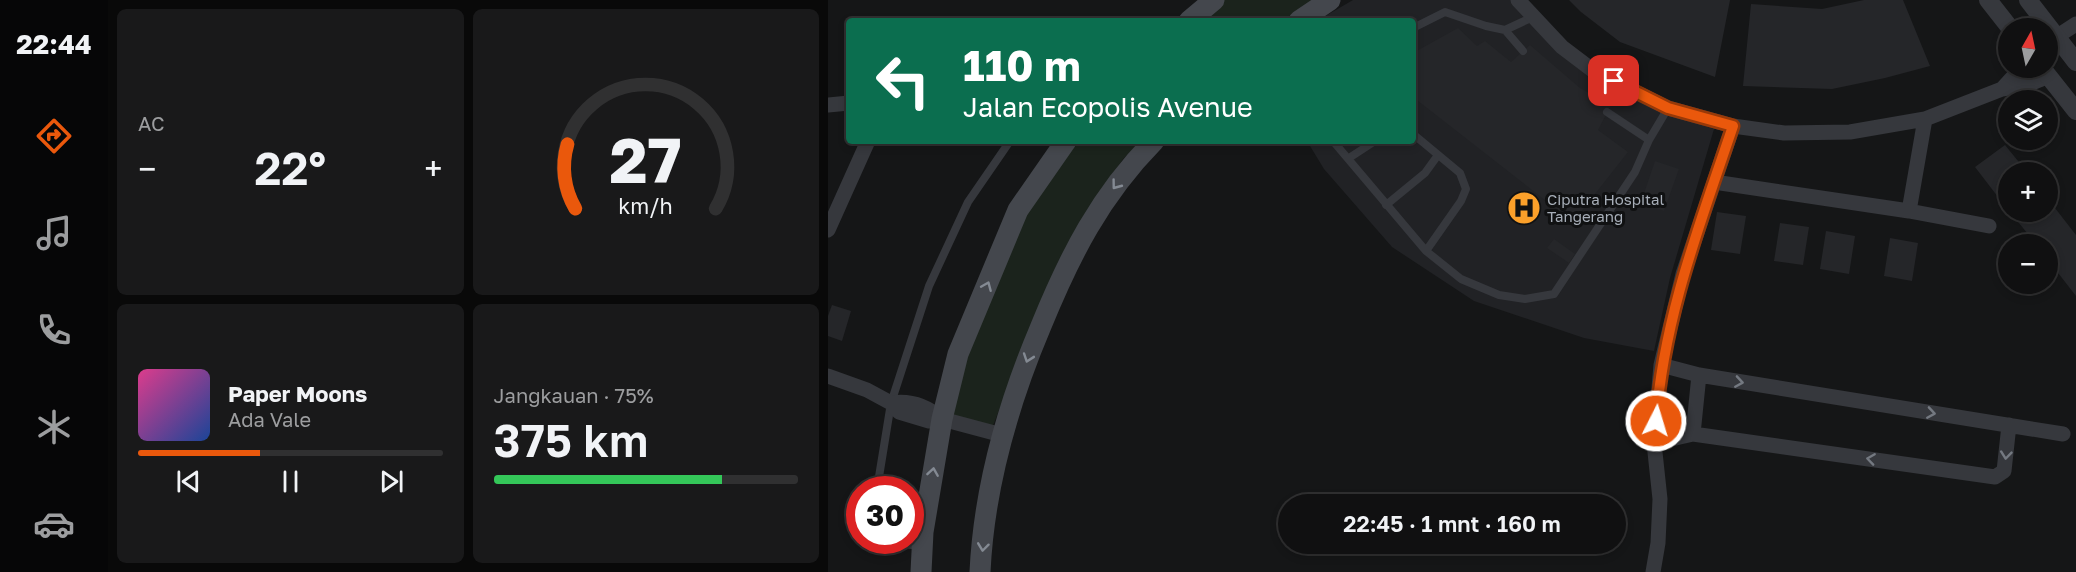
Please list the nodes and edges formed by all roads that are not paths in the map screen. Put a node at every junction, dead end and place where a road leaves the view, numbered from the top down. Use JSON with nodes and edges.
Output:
{"nodes":[{"id":1,"x":1214,"y":0,"type":"edge"},
{"id":2,"x":1330,"y":0,"type":"edge"},
{"id":3,"x":1518,"y":0,"type":"edge"},
{"id":4,"x":1988,"y":0,"type":"edge"},
{"id":5,"x":2028,"y":0,"type":"edge"},
{"id":6,"x":1533,"y":17,"type":"junction"},
{"id":7,"x":1193,"y":18,"type":"edge"},
{"id":8,"x":1303,"y":18,"type":"edge"},
{"id":9,"x":2002,"y":18,"type":"edge"},
{"id":10,"x":2042,"y":18,"type":"edge"},
{"id":11,"x":2076,"y":24,"type":"edge"},
{"id":12,"x":1416,"y":26,"type":"edge"},
{"id":13,"x":1504,"y":30,"type":"junction"},
{"id":14,"x":2058,"y":36,"type":"edge"},
{"id":15,"x":2058,"y":39,"type":"edge"},
{"id":16,"x":1523,"y":51,"type":"dead end"},
{"id":17,"x":2075,"y":57,"type":"edge"},
{"id":18,"x":2011,"y":78,"type":"edge"},
{"id":19,"x":2037,"y":78,"type":"edge"},
{"id":20,"x":2050,"y":78,"type":"edge"},
{"id":21,"x":2001,"y":89,"type":"junction"},
{"id":22,"x":846,"y":103,"type":"edge"},
{"id":23,"x":828,"y":105,"type":"edge"},
{"id":24,"x":1668,"y":108,"type":"junction"},
{"id":25,"x":2076,"y":111,"type":"edge"},
{"id":26,"x":1607,"y":112,"type":"dead end"},
{"id":27,"x":1925,"y":119,"type":"junction"},
{"id":28,"x":1733,"y":126,"type":"junction"},
{"id":29,"x":1416,"y":137,"type":"edge"},
{"id":30,"x":1649,"y":140,"type":"junction"},
{"id":31,"x":867,"y":144,"type":"edge"},
{"id":32,"x":1008,"y":144,"type":"edge"},
{"id":33,"x":1064,"y":144,"type":"edge"},
{"id":34,"x":1151,"y":144,"type":"edge"},
{"id":35,"x":1335,"y":144,"type":"edge"},
{"id":36,"x":1370,"y":144,"type":"edge"},
{"id":37,"x":1438,"y":155,"type":"junction"},
{"id":38,"x":1348,"y":158,"type":"junction"},
{"id":39,"x":1714,"y":182,"type":"junction"},
{"id":40,"x":1386,"y":205,"type":"junction"},
{"id":41,"x":1909,"y":211,"type":"junction"},
{"id":42,"x":829,"y":223,"type":"edge"},
{"id":43,"x":1989,"y":226,"type":"dead end"},
{"id":44,"x":1426,"y":251,"type":"junction"},
{"id":45,"x":1661,"y":365,"type":"junction"},
{"id":46,"x":1699,"y":375,"type":"junction"},
{"id":47,"x":828,"y":376,"type":"edge"},
{"id":48,"x":891,"y":403,"type":"junction"},
{"id":49,"x":942,"y":419,"type":"junction"},
{"id":50,"x":2009,"y":425,"type":"junction"},
{"id":51,"x":1693,"y":434,"type":"junction"},
{"id":52,"x":2063,"y":434,"type":"dead end"},
{"id":53,"x":1002,"y":435,"type":"junction"},
{"id":54,"x":1654,"y":442,"type":"junction"},
{"id":55,"x":879,"y":476,"type":"edge"},
{"id":56,"x":924,"y":528,"type":"edge"},
{"id":57,"x":921,"y":554,"type":"edge"},
{"id":58,"x":921,"y":572,"type":"edge"},
{"id":59,"x":980,"y":572,"type":"edge"},
{"id":60,"x":1653,"y":572,"type":"edge"}],
"edges":[{"from":1,"to":7,"type":"main road"},
{"from":2,"to":8,"type":"main road"},
{"from":3,"to":6,"type":"street"},
{"from":4,"to":9,"type":"street"},
{"from":5,"to":10,"type":"street"},
{"from":6,"to":13,"type":"lane"},
{"from":6,"to":24,"type":"street"},
{"from":11,"to":14,"type":"street"},
{"from":12,"to":13,"type":"lane"},
{"from":13,"to":16,"type":"lane"},
{"from":15,"to":17,"type":"street"},
{"from":18,"to":21,"type":"street"},
{"from":19,"to":21,"type":"street"},
{"from":20,"to":25,"type":"street"},
{"from":21,"to":27,"type":"street"},
{"from":22,"to":23,"type":"street"},
{"from":24,"to":28,"type":"street"},
{"from":24,"to":30,"type":"lane"},
{"from":26,"to":30,"type":"lane"},
{"from":27,"to":28,"type":"street"},
{"from":27,"to":41,"type":"street"},
{"from":28,"to":39,"type":"street"},
{"from":29,"to":37,"type":"lane"},
{"from":30,"to":44,"type":"lane"},
{"from":31,"to":42,"type":"street"},
{"from":32,"to":48,"type":"lane"},
{"from":49,"to":33,"type":"main road","one_way":true},
{"from":34,"to":53,"type":"main road","one_way":true},
{"from":35,"to":38,"type":"lane"},
{"from":36,"to":38,"type":"lane"},
{"from":37,"to":40,"type":"lane"},
{"from":37,"to":44,"type":"lane"},
{"from":38,"to":40,"type":"lane"},
{"from":39,"to":41,"type":"street"},
{"from":39,"to":45,"type":"street"},
{"from":40,"to":44,"type":"lane"},
{"from":41,"to":43,"type":"street"},
{"from":45,"to":46,"type":"street"},
{"from":45,"to":54,"type":"street"},
{"from":46,"to":50,"type":"street","one_way":true},
{"from":46,"to":51,"type":"street"},
{"from":47,"to":48,"type":"street"},
{"from":48,"to":49,"type":"street"},
{"from":48,"to":55,"type":"lane"},
{"from":49,"to":53,"type":"street"},
{"from":56,"to":49,"type":"main road","one_way":true},
{"from":50,"to":51,"type":"street","one_way":true},
{"from":50,"to":52,"type":"street"},
{"from":51,"to":54,"type":"street"},
{"from":53,"to":59,"type":"main road","one_way":true},
{"from":54,"to":60,"type":"street"},
{"from":57,"to":58,"type":"main road"}]}
